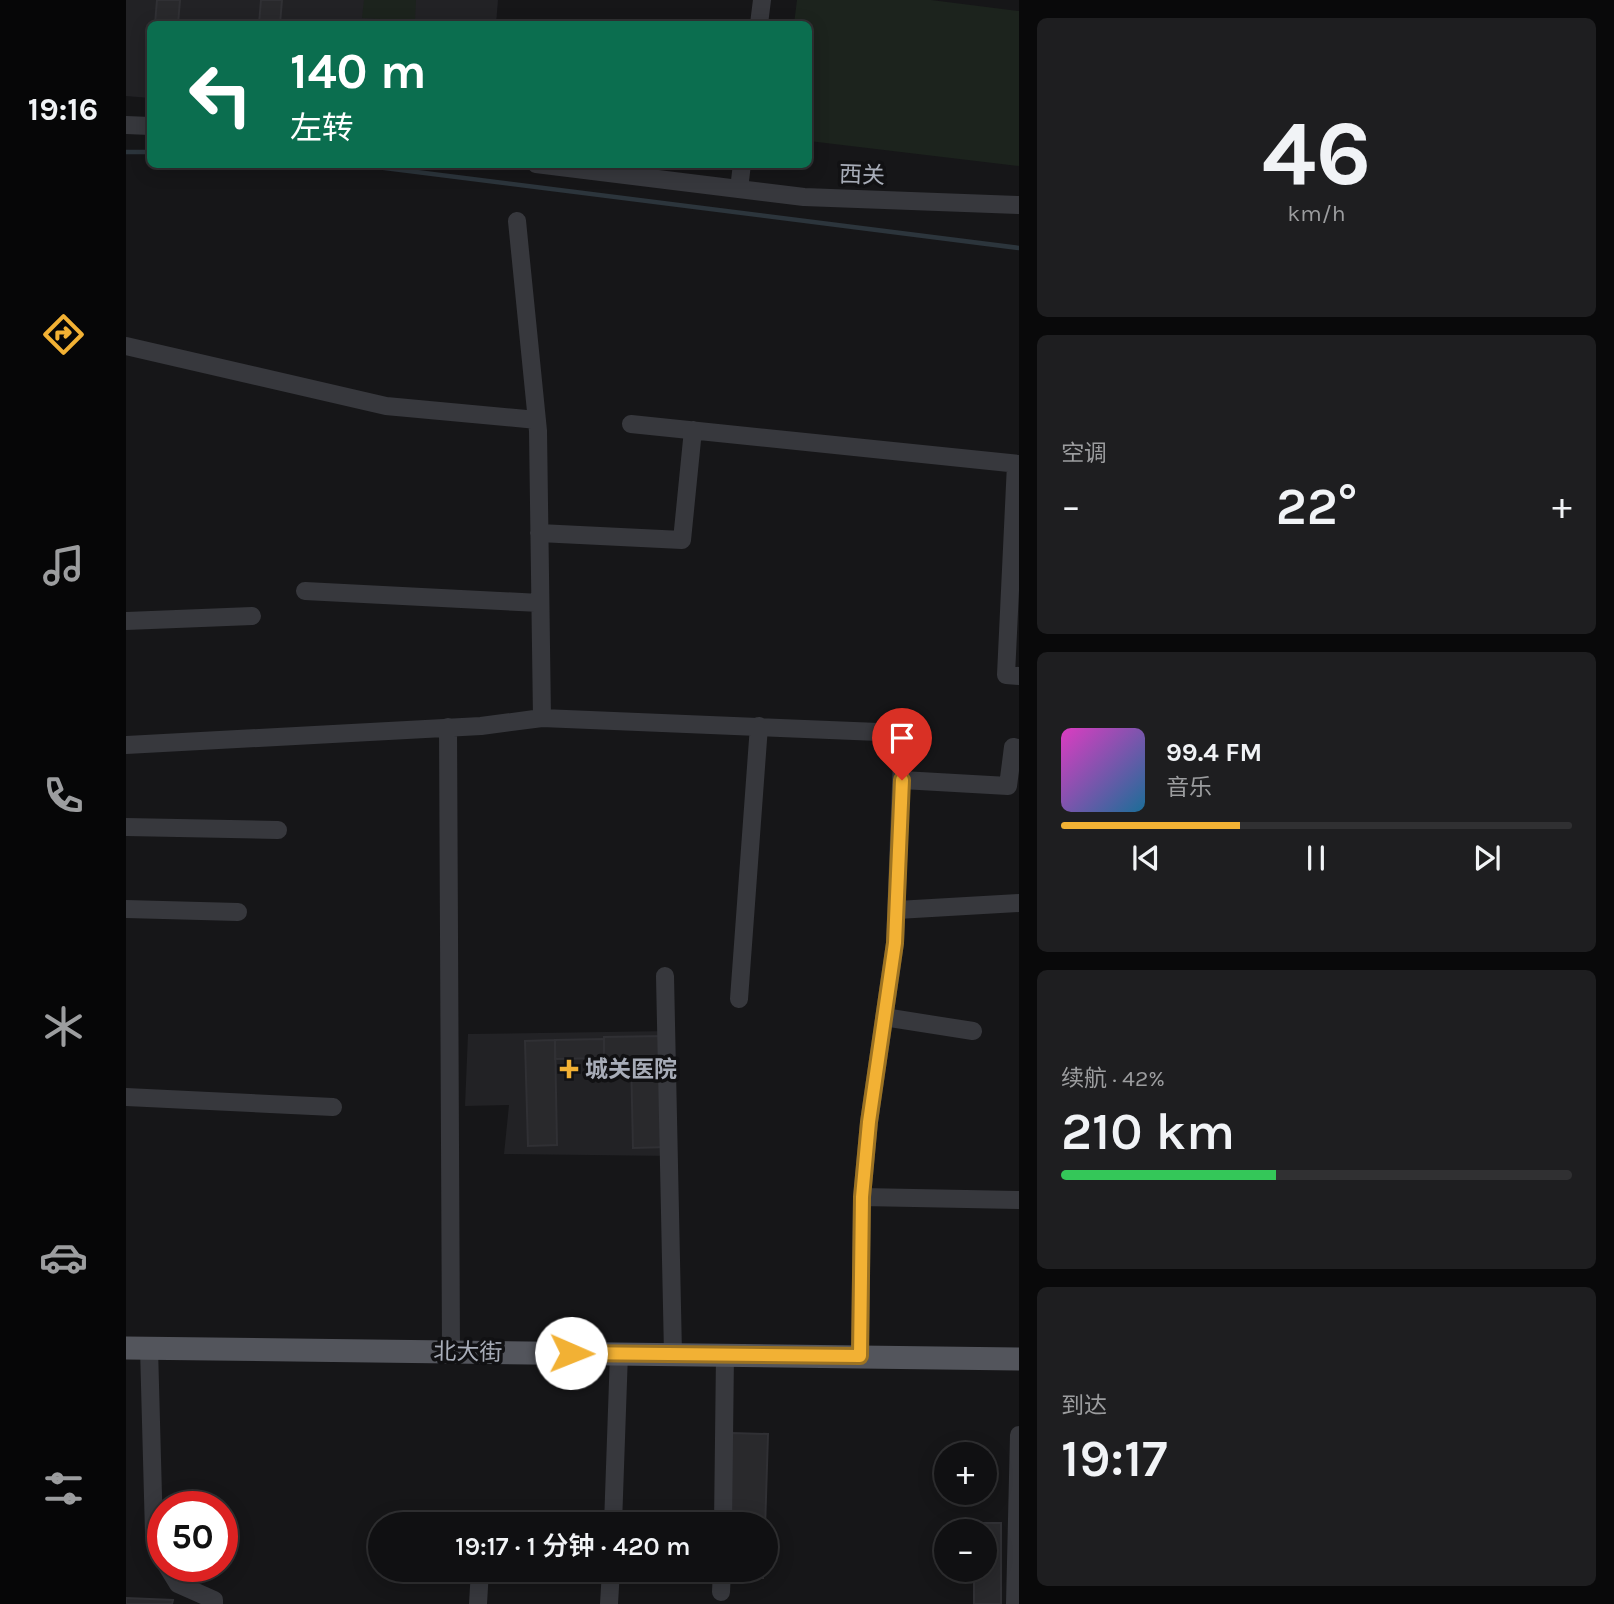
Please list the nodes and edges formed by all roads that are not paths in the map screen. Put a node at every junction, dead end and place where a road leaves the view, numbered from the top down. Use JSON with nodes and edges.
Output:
{"nodes":[{"id":1,"x":762,"y":0,"type":"edge"},
{"id":2,"x":759,"y":21,"type":"edge"},
{"id":3,"x":126,"y":125,"type":"edge"},
{"id":4,"x":147,"y":126,"type":"edge"},
{"id":5,"x":568,"y":168,"type":"edge"},
{"id":6,"x":742,"y":168,"type":"edge"},
{"id":7,"x":739,"y":189,"type":"junction"},
{"id":8,"x":1019,"y":205,"type":"edge"},
{"id":9,"x":517,"y":221,"type":"dead end"},
{"id":10,"x":126,"y":346,"type":"edge"},
{"id":11,"x":537,"y":420,"type":"junction"},
{"id":12,"x":631,"y":424,"type":"dead end"},
{"id":13,"x":693,"y":430,"type":"junction"},
{"id":14,"x":1017,"y":464,"type":"edge"},
{"id":15,"x":539,"y":533,"type":"junction"},
{"id":16,"x":305,"y":591,"type":"dead end"},
{"id":17,"x":540,"y":603,"type":"junction"},
{"id":18,"x":252,"y":616,"type":"dead end"},
{"id":19,"x":126,"y":621,"type":"edge"},
{"id":20,"x":1019,"y":676,"type":"edge"},
{"id":21,"x":542,"y":718,"type":"junction"},
{"id":22,"x":759,"y":726,"type":"junction"},
{"id":23,"x":448,"y":727,"type":"junction"},
{"id":24,"x":126,"y":745,"type":"edge"},
{"id":25,"x":1019,"y":748,"type":"edge"},
{"id":26,"x":902,"y":780,"type":"junction"},
{"id":27,"x":126,"y":827,"type":"edge"},
{"id":28,"x":278,"y":830,"type":"dead end"},
{"id":29,"x":1019,"y":903,"type":"edge"},
{"id":30,"x":126,"y":909,"type":"edge"},
{"id":31,"x":897,"y":910,"type":"junction"},
{"id":32,"x":237,"y":912,"type":"dead end"},
{"id":33,"x":665,"y":976,"type":"dead end"},
{"id":34,"x":739,"y":999,"type":"dead end"},
{"id":35,"x":884,"y":1017,"type":"junction"},
{"id":36,"x":973,"y":1031,"type":"dead end"},
{"id":37,"x":126,"y":1097,"type":"edge"},
{"id":38,"x":333,"y":1107,"type":"dead end"},
{"id":39,"x":862,"y":1197,"type":"junction"},
{"id":40,"x":1019,"y":1200,"type":"edge"},
{"id":41,"x":126,"y":1348,"type":"edge"},
{"id":42,"x":149,"y":1348,"type":"junction"},
{"id":43,"x":451,"y":1351,"type":"junction"},
{"id":44,"x":619,"y":1353,"type":"junction"},
{"id":45,"x":673,"y":1354,"type":"junction"},
{"id":46,"x":725,"y":1354,"type":"junction"},
{"id":47,"x":860,"y":1356,"type":"junction"},
{"id":48,"x":1019,"y":1359,"type":"edge"},
{"id":49,"x":1019,"y":1435,"type":"edge"},
{"id":50,"x":153,"y":1491,"type":"edge"},
{"id":51,"x":613,"y":1512,"type":"edge"},
{"id":52,"x":723,"y":1512,"type":"edge"},
{"id":53,"x":177,"y":1582,"type":"edge"},
{"id":54,"x":479,"y":1582,"type":"edge"},
{"id":55,"x":610,"y":1582,"type":"edge"},
{"id":56,"x":722,"y":1582,"type":"edge"},
{"id":57,"x":722,"y":1592,"type":"dead end"},
{"id":58,"x":214,"y":1604,"type":"edge"},
{"id":59,"x":478,"y":1604,"type":"edge"},
{"id":60,"x":609,"y":1604,"type":"edge"},
{"id":61,"x":1015,"y":1604,"type":"edge"}],
"edges":[{"from":1,"to":2,"type":"street"},
{"from":3,"to":4,"type":"street"},
{"from":5,"to":7,"type":"street","name":"西关"},
{"from":6,"to":7,"type":"street"},
{"from":7,"to":8,"type":"street","name":"西关"},
{"from":9,"to":11,"type":"street"},
{"from":10,"to":11,"type":"street"},
{"from":11,"to":15,"type":"street"},
{"from":12,"to":13,"type":"street"},
{"from":13,"to":14,"type":"street"},
{"from":13,"to":15,"type":"street"},
{"from":14,"to":20,"type":"street"},
{"from":15,"to":17,"type":"street"},
{"from":16,"to":17,"type":"street"},
{"from":17,"to":21,"type":"street"},
{"from":18,"to":19,"type":"street"},
{"from":21,"to":22,"type":"street"},
{"from":21,"to":23,"type":"street"},
{"from":22,"to":26,"type":"street"},
{"from":22,"to":34,"type":"street"},
{"from":23,"to":24,"type":"street"},
{"from":23,"to":43,"type":"street"},
{"from":25,"to":26,"type":"street"},
{"from":26,"to":31,"type":"street"},
{"from":27,"to":28,"type":"street"},
{"from":29,"to":31,"type":"street"},
{"from":30,"to":32,"type":"street"},
{"from":31,"to":35,"type":"street"},
{"from":33,"to":45,"type":"street"},
{"from":35,"to":36,"type":"street"},
{"from":35,"to":39,"type":"street"},
{"from":37,"to":38,"type":"street"},
{"from":39,"to":40,"type":"street"},
{"from":39,"to":47,"type":"street"},
{"from":41,"to":42,"type":"main road","name":"北大街"},
{"from":42,"to":43,"type":"main road","name":"北大街"},
{"from":42,"to":50,"type":"street"},
{"from":43,"to":44,"type":"main road","name":"北大街"},
{"from":44,"to":45,"type":"main road","name":"北大街"},
{"from":44,"to":51,"type":"street"},
{"from":45,"to":46,"type":"main road","name":"北大街"},
{"from":46,"to":47,"type":"main road","name":"北大街"},
{"from":46,"to":52,"type":"street"},
{"from":47,"to":48,"type":"main road","name":"北大街"},
{"from":49,"to":61,"type":"street"},
{"from":53,"to":58,"type":"street"},
{"from":54,"to":59,"type":"street"},
{"from":55,"to":60,"type":"street"},
{"from":56,"to":57,"type":"street"}]}
